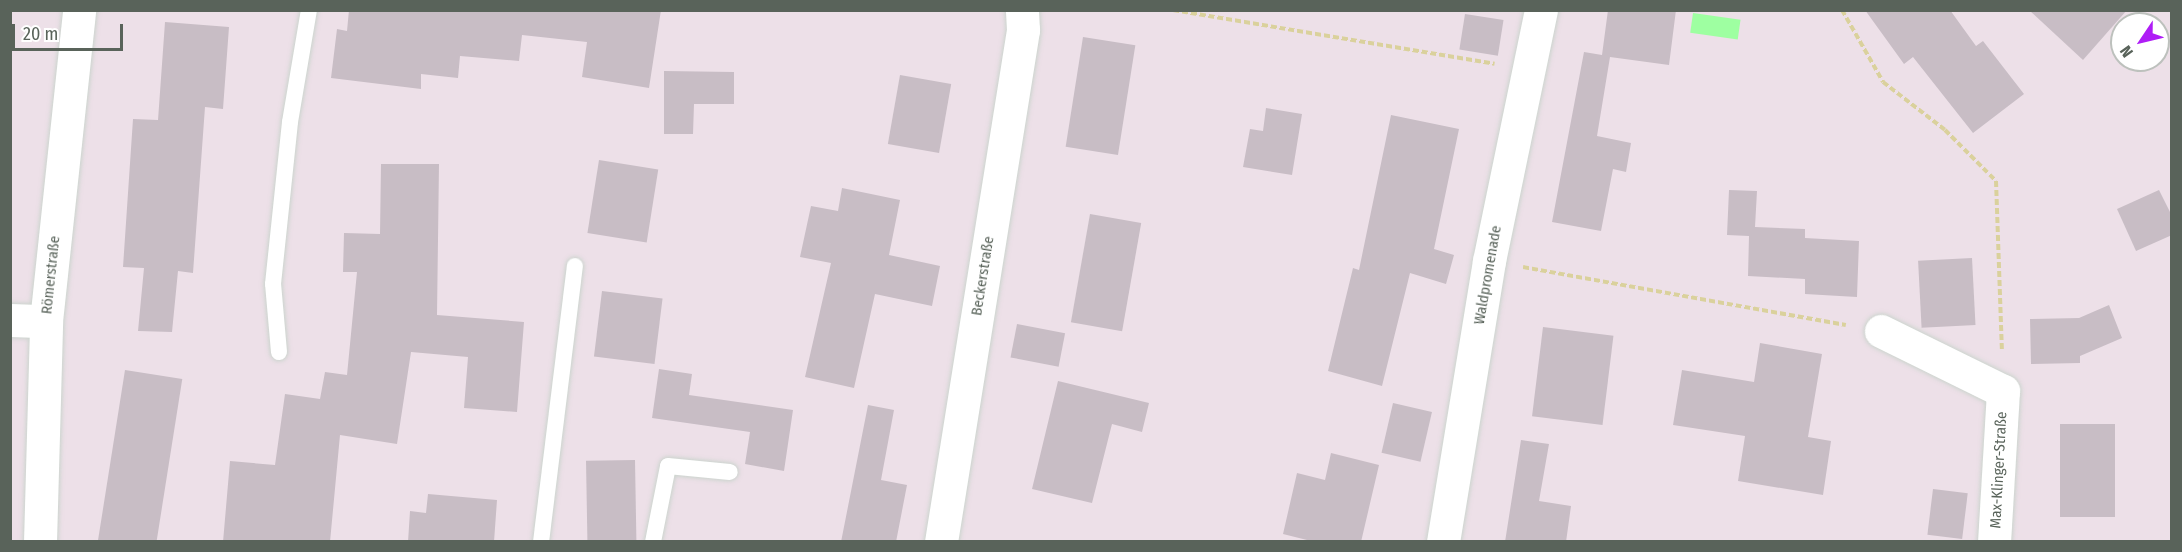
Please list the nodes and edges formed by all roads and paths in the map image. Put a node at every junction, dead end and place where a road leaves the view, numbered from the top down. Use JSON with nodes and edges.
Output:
{"nodes":[{"id":1,"x":79,"y":10,"type":"edge"},
{"id":2,"x":309,"y":10,"type":"edge"},
{"id":3,"x":1022,"y":10,"type":"edge"},
{"id":4,"x":1173,"y":10,"type":"edge"},
{"id":5,"x":1541,"y":10,"type":"edge"},
{"id":6,"x":1842,"y":10,"type":"edge"},
{"id":7,"x":1531,"y":70,"type":"junction"},
{"id":8,"x":1489,"y":261,"type":"junction"},
{"id":9,"x":575,"y":266,"type":"dead end"},
{"id":10,"x":10,"y":320,"type":"edge"},
{"id":11,"x":46,"y":321,"type":"junction"},
{"id":12,"x":1881,"y":331,"type":"joint"},
{"id":13,"x":279,"y":352,"type":"dead end"},
{"id":14,"x":2003,"y":391,"type":"junction"},
{"id":15,"x":730,"y":472,"type":"dead end"},
{"id":16,"x":40,"y":542,"type":"edge"},
{"id":17,"x":541,"y":542,"type":"edge"},
{"id":18,"x":653,"y":542,"type":"edge"},
{"id":19,"x":941,"y":542,"type":"edge"},
{"id":20,"x":1443,"y":542,"type":"edge"},
{"id":21,"x":1994,"y":542,"type":"edge"}],
"edges":[{"from":1,"to":11,"type":"street","name":"Römerstraße"},
{"from":2,"to":13,"type":"lane"},
{"from":3,"to":19,"type":"street","name":"Beckerstraße"},
{"from":4,"to":7,"type":"path"},
{"from":5,"to":7,"type":"street","name":"Waldpromenade"},
{"from":6,"to":14,"type":"path"},
{"from":7,"to":8,"type":"street","name":"Waldpromenade"},
{"from":8,"to":12,"type":"path"},
{"from":8,"to":20,"type":"street","name":"Waldpromenade"},
{"from":9,"to":17,"type":"lane"},
{"from":10,"to":11,"type":"street"},
{"from":11,"to":16,"type":"street","name":"Römerstraße"},
{"from":12,"to":14,"type":"street","name":"Max-Klinger-Straße"},
{"from":14,"to":21,"type":"street","name":"Max-Klinger-Straße"},
{"from":15,"to":18,"type":"lane"}]}
